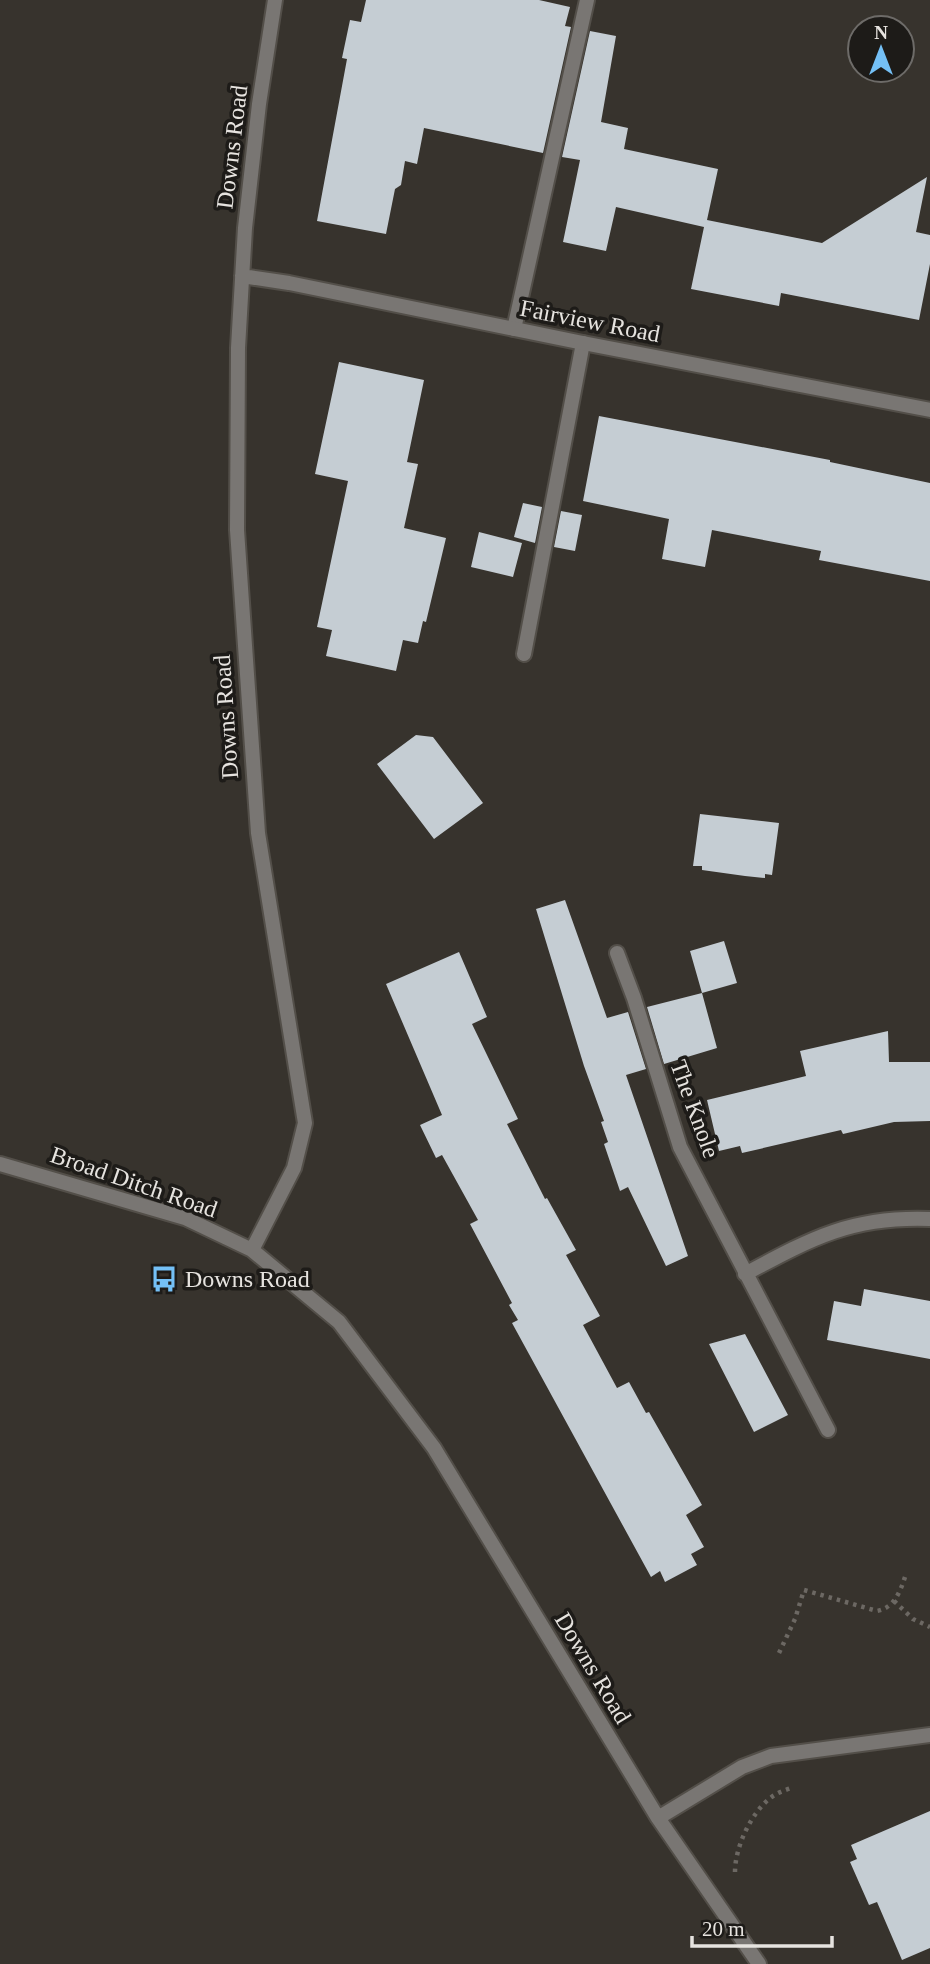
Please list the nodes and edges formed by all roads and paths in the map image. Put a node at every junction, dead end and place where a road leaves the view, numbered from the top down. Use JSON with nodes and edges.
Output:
{"nodes":[{"id":1,"x":275,"y":0,"type":"edge"},
{"id":2,"x":587,"y":0,"type":"edge"},
{"id":3,"x":242,"y":276,"type":"junction"},
{"id":4,"x":514,"y":329,"type":"junction"},
{"id":5,"x":583,"y":344,"type":"junction"},
{"id":6,"x":930,"y":410,"type":"edge"},
{"id":7,"x":524,"y":654,"type":"dead end"},
{"id":8,"x":617,"y":953,"type":"dead end"},
{"id":9,"x":0,"y":1164,"type":"edge"},
{"id":10,"x":930,"y":1219,"type":"edge"},
{"id":11,"x":252,"y":1250,"type":"junction"},
{"id":12,"x":745,"y":1274,"type":"junction"},
{"id":13,"x":828,"y":1430,"type":"dead end"},
{"id":14,"x":905,"y":1577,"type":"dead end"},
{"id":15,"x":894,"y":1601,"type":"junction"},
{"id":16,"x":930,"y":1627,"type":"edge"},
{"id":17,"x":779,"y":1653,"type":"dead end"},
{"id":18,"x":930,"y":1735,"type":"edge"},
{"id":19,"x":802,"y":1784,"type":"dead end"},
{"id":20,"x":658,"y":1818,"type":"junction"},
{"id":21,"x":737,"y":1880,"type":"dead end"},
{"id":22,"x":759,"y":1964,"type":"edge"}],
"edges":[{"from":1,"to":3,"type":"street","name":"Downs Road"},
{"from":2,"to":4,"type":"street"},
{"from":3,"to":4,"type":"street","name":"Fairview Road"},
{"from":3,"to":11,"type":"street","name":"Downs Road"},
{"from":4,"to":5,"type":"street","name":"Fairview Road"},
{"from":5,"to":6,"type":"street","name":"Fairview Road"},
{"from":5,"to":7,"type":"street"},
{"from":8,"to":12,"type":"street","name":"The Knole"},
{"from":9,"to":11,"type":"street","name":"Broad Ditch Road"},
{"from":10,"to":12,"type":"street"},
{"from":11,"to":20,"type":"street","name":"Downs Road"},
{"from":12,"to":13,"type":"street","name":"The Knole"},
{"from":14,"to":15,"type":"path"},
{"from":15,"to":16,"type":"path"},
{"from":15,"to":17,"type":"path"},
{"from":18,"to":20,"type":"street"},
{"from":19,"to":21,"type":"path"},
{"from":20,"to":22,"type":"street","name":"Downs Road"}]}
